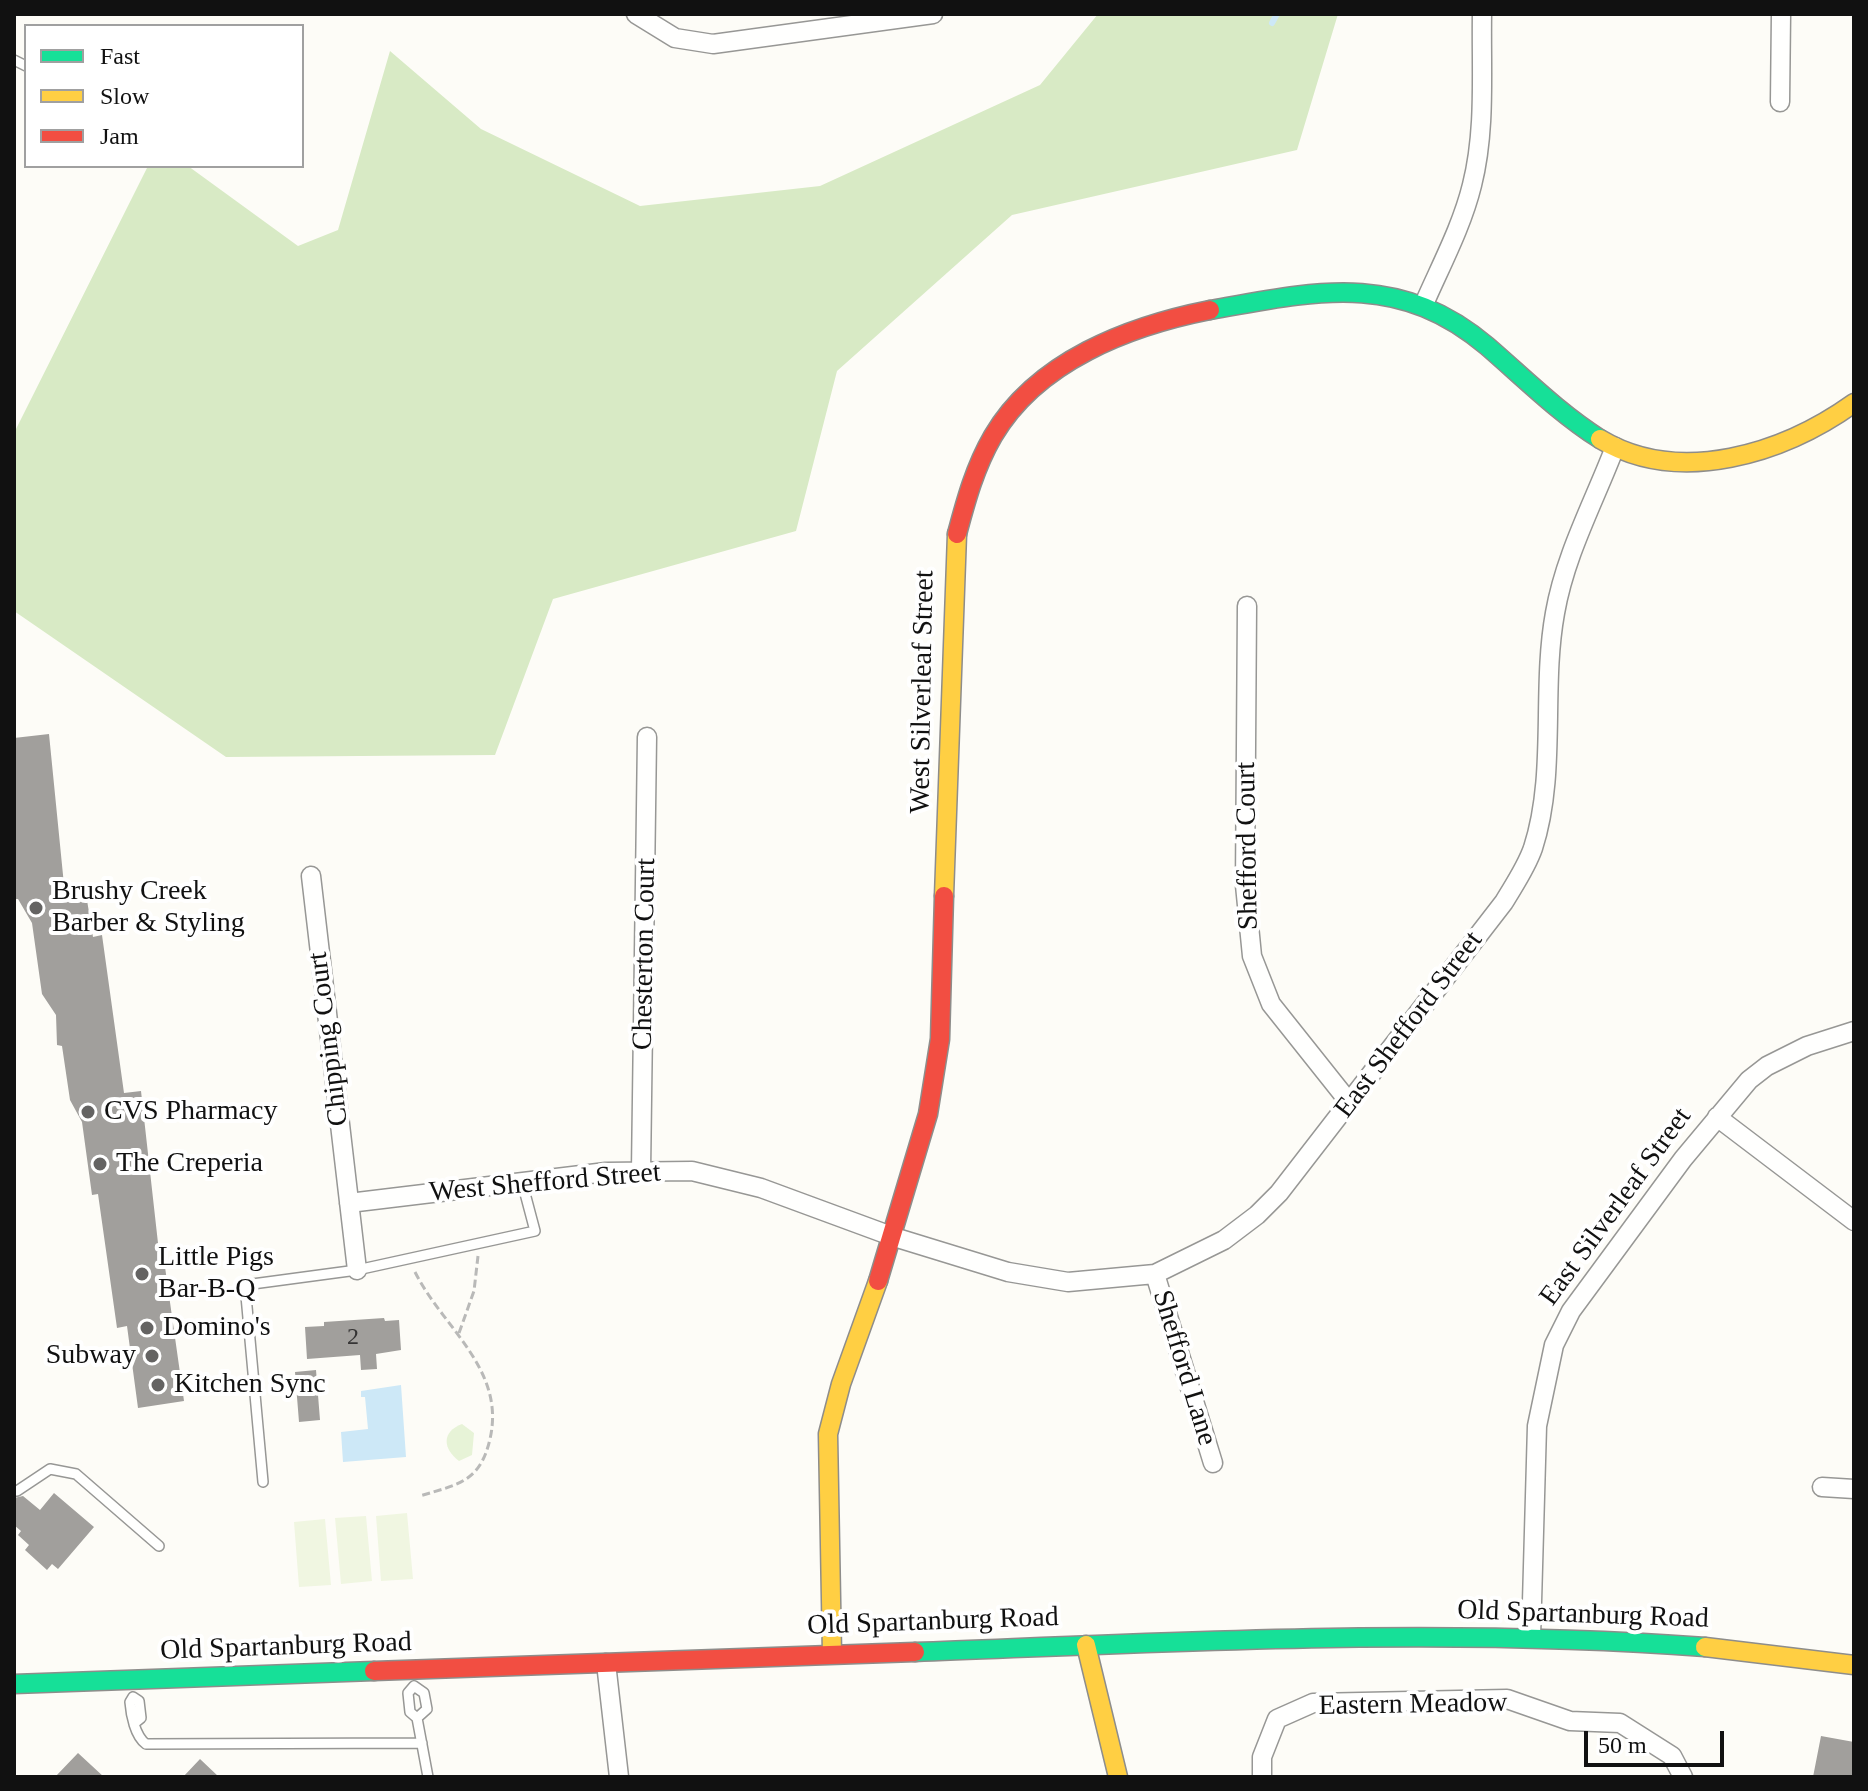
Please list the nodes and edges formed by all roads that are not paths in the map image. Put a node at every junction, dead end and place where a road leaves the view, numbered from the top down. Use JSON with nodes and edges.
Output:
{"nodes":[{"id":1,"x":636,"y":14,"type":"edge"},
{"id":2,"x":933,"y":14,"type":"edge"},
{"id":3,"x":1482,"y":14,"type":"edge"},
{"id":4,"x":1781,"y":14,"type":"edge"},
{"id":5,"x":1780,"y":102,"type":"dead end"},
{"id":6,"x":1424,"y":304,"type":"junction"},
{"id":7,"x":1854,"y":403,"type":"edge"},
{"id":8,"x":1615,"y":447,"type":"junction"},
{"id":9,"x":1247,"y":606,"type":"dead end"},
{"id":10,"x":647,"y":737,"type":"dead end"},
{"id":11,"x":311,"y":876,"type":"dead end"},
{"id":12,"x":1854,"y":1031,"type":"edge"},
{"id":13,"x":1349,"y":1102,"type":"junction"},
{"id":14,"x":1717,"y":1117,"type":"junction"},
{"id":15,"x":641,"y":1171,"type":"junction"},
{"id":16,"x":522,"y":1182,"type":"junction"},
{"id":17,"x":349,"y":1203,"type":"junction"},
{"id":18,"x":1854,"y":1221,"type":"edge"},
{"id":19,"x":894,"y":1237,"type":"junction"},
{"id":20,"x":357,"y":1270,"type":"junction"},
{"id":21,"x":1155,"y":1274,"type":"junction"},
{"id":22,"x":1213,"y":1463,"type":"dead end"},
{"id":23,"x":263,"y":1482,"type":"dead end"},
{"id":24,"x":1822,"y":1487,"type":"dead end"},
{"id":25,"x":1854,"y":1489,"type":"edge"},
{"id":26,"x":17,"y":1491,"type":"dead end"},
{"id":27,"x":159,"y":1546,"type":"dead end"},
{"id":28,"x":1531,"y":1637,"type":"junction"},
{"id":29,"x":1086,"y":1645,"type":"junction"},
{"id":30,"x":832,"y":1654,"type":"junction"},
{"id":31,"x":606,"y":1663,"type":"junction"},
{"id":32,"x":1854,"y":1665,"type":"edge"},
{"id":33,"x":414,"y":1678,"type":"junction"},
{"id":34,"x":14,"y":1684,"type":"edge"},
{"id":35,"x":132,"y":1688,"type":"junction"},
{"id":36,"x":417,"y":1718,"type":"junction"},
{"id":37,"x":422,"y":1743,"type":"junction"},
{"id":38,"x":428,"y":1777,"type":"edge"},
{"id":39,"x":619,"y":1777,"type":"edge"},
{"id":40,"x":1118,"y":1777,"type":"edge"},
{"id":41,"x":1262,"y":1777,"type":"edge"},
{"id":42,"x":1683,"y":1777,"type":"edge"}],
"edges":[{"from":1,"to":2,"type":"street"},
{"from":3,"to":6,"type":"street"},
{"from":4,"to":5,"type":"street"},
{"from":6,"to":8,"type":"street","name":"West Silverleaf Street"},
{"from":6,"to":19,"type":"street","name":"West Silverleaf Street"},
{"from":7,"to":8,"type":"street"},
{"from":8,"to":13,"type":"street","name":"East Shefford Street"},
{"from":9,"to":13,"type":"street","name":"Shefford Court"},
{"from":10,"to":15,"type":"street","name":"Chesterton Court"},
{"from":11,"to":17,"type":"street","name":"Chipping Court"},
{"from":12,"to":14,"type":"street","name":"East Silverleaf Street"},
{"from":13,"to":21,"type":"street","name":"East Shefford Street"},
{"from":14,"to":18,"type":"street"},
{"from":14,"to":28,"type":"street","name":"East Silverleaf Street"},
{"from":15,"to":16,"type":"street","name":"West Shefford Street"},
{"from":15,"to":19,"type":"street","name":"West Shefford Street"},
{"from":16,"to":17,"type":"street","name":"West Shefford Street"},
{"from":16,"to":20,"type":"lane"},
{"from":17,"to":20,"type":"street"},
{"from":19,"to":21,"type":"street","name":"East Shefford Street"},
{"from":19,"to":30,"type":"street","name":"West Silverleaf Street"},
{"from":20,"to":23,"type":"lane"},
{"from":21,"to":22,"type":"street","name":"Shefford Lane"},
{"from":24,"to":25,"type":"street"},
{"from":26,"to":27,"type":"lane"},
{"from":28,"to":29,"type":"street","name":"Old Spartanburg Road"},
{"from":28,"to":32,"type":"street","name":"Old Spartanburg Road"},
{"from":29,"to":30,"type":"street","name":"Old Spartanburg Road"},
{"from":29,"to":40,"type":"street"},
{"from":30,"to":31,"type":"street","name":"Old Spartanburg Road"},
{"from":31,"to":33,"type":"street","name":"Old Spartanburg Road"},
{"from":31,"to":39,"type":"street"},
{"from":33,"to":35,"type":"street","name":"Old Spartanburg Road"},
{"from":33,"to":36,"type":"lane"},
{"from":33,"to":36,"type":"lane"},
{"from":34,"to":35,"type":"street","name":"Old Spartanburg Road"},
{"from":35,"to":37,"type":"lane"},
{"from":36,"to":37,"type":"lane"},
{"from":37,"to":38,"type":"lane"},
{"from":41,"to":42,"type":"street","name":"Eastern Meadow"}]}
